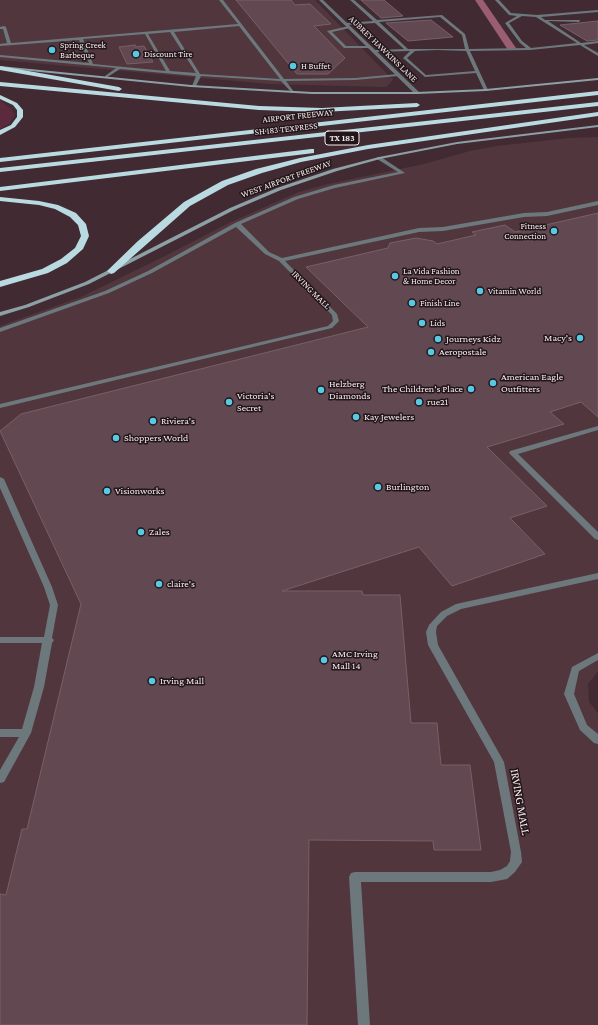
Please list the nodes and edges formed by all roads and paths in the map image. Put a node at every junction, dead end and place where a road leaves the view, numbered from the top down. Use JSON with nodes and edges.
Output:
{"nodes":[{"id":1,"x":221,"y":0,"type":"edge"},
{"id":2,"x":321,"y":0,"type":"edge"},
{"id":3,"x":352,"y":0,"type":"edge"},
{"id":4,"x":497,"y":0,"type":"edge"},
{"id":5,"x":598,"y":11,"type":"edge"},
{"id":6,"x":521,"y":15,"type":"junction"},
{"id":7,"x":537,"y":16,"type":"junction"},
{"id":8,"x":375,"y":21,"type":"junction"},
{"id":9,"x":544,"y":21,"type":"junction"},
{"id":10,"x":579,"y":21,"type":"dead end"},
{"id":11,"x":240,"y":24,"type":"junction"},
{"id":12,"x":348,"y":26,"type":"junction"},
{"id":13,"x":0,"y":28,"type":"edge"},
{"id":14,"x":170,"y":30,"type":"junction"},
{"id":15,"x":146,"y":33,"type":"junction"},
{"id":16,"x":80,"y":38,"type":"junction"},
{"id":17,"x":598,"y":42,"type":"edge"},
{"id":18,"x":20,"y":43,"type":"junction"},
{"id":19,"x":10,"y":44,"type":"junction"},
{"id":20,"x":580,"y":44,"type":"junction"},
{"id":21,"x":0,"y":45,"type":"edge"},
{"id":22,"x":370,"y":46,"type":"junction"},
{"id":23,"x":406,"y":49,"type":"junction"},
{"id":24,"x":415,"y":49,"type":"junction"},
{"id":25,"x":530,"y":49,"type":"junction"},
{"id":26,"x":467,"y":50,"type":"junction"},
{"id":27,"x":375,"y":52,"type":"junction"},
{"id":28,"x":598,"y":55,"type":"edge"},
{"id":29,"x":0,"y":56,"type":"edge"},
{"id":30,"x":24,"y":58,"type":"junction"},
{"id":31,"x":91,"y":64,"type":"junction"},
{"id":32,"x":120,"y":67,"type":"junction"},
{"id":33,"x":0,"y":68,"type":"edge"},
{"id":34,"x":169,"y":72,"type":"junction"},
{"id":35,"x":478,"y":72,"type":"junction"},
{"id":36,"x":199,"y":75,"type":"junction"},
{"id":37,"x":398,"y":75,"type":"junction"},
{"id":38,"x":106,"y":77,"type":"junction"},
{"id":39,"x":282,"y":79,"type":"junction"},
{"id":40,"x":598,"y":79,"type":"edge"},
{"id":41,"x":0,"y":84,"type":"edge"},
{"id":42,"x":194,"y":86,"type":"junction"},
{"id":43,"x":486,"y":90,"type":"junction"},
{"id":44,"x":292,"y":92,"type":"junction"},
{"id":45,"x":598,"y":92,"type":"edge"},
{"id":46,"x":416,"y":93,"type":"junction"},
{"id":47,"x":0,"y":97,"type":"edge"},
{"id":48,"x":598,"y":100,"type":"edge"},
{"id":49,"x":598,"y":104,"type":"edge"},
{"id":50,"x":220,"y":105,"type":"junction"},
{"id":51,"x":598,"y":111,"type":"edge"},
{"id":52,"x":598,"y":114,"type":"edge"},
{"id":53,"x":598,"y":126,"type":"edge"},
{"id":54,"x":296,"y":127,"type":"junction"},
{"id":55,"x":471,"y":132,"type":"junction"},
{"id":56,"x":0,"y":133,"type":"edge"},
{"id":57,"x":31,"y":149,"type":"dead end"},
{"id":58,"x":379,"y":158,"type":"junction"},
{"id":59,"x":0,"y":160,"type":"edge"},
{"id":60,"x":0,"y":166,"type":"edge"},
{"id":61,"x":0,"y":170,"type":"edge"},
{"id":62,"x":0,"y":176,"type":"edge"},
{"id":63,"x":0,"y":189,"type":"edge"},
{"id":64,"x":0,"y":200,"type":"edge"},
{"id":65,"x":598,"y":203,"type":"edge"},
{"id":66,"x":237,"y":224,"type":"junction"},
{"id":67,"x":281,"y":260,"type":"junction"},
{"id":68,"x":112,"y":271,"type":"junction"},
{"id":69,"x":0,"y":284,"type":"edge"},
{"id":70,"x":0,"y":314,"type":"edge"},
{"id":71,"x":0,"y":330,"type":"edge"},
{"id":72,"x":0,"y":406,"type":"edge"},
{"id":73,"x":598,"y":428,"type":"edge"},
{"id":74,"x":0,"y":479,"type":"edge"},
{"id":75,"x":598,"y":537,"type":"edge"},
{"id":76,"x":598,"y":576,"type":"edge"},
{"id":77,"x":0,"y":640,"type":"edge"},
{"id":78,"x":48,"y":640,"type":"junction"},
{"id":79,"x":598,"y":656,"type":"edge"},
{"id":80,"x":0,"y":733,"type":"edge"},
{"id":81,"x":26,"y":733,"type":"junction"},
{"id":82,"x":598,"y":740,"type":"edge"},
{"id":83,"x":0,"y":779,"type":"edge"},
{"id":84,"x":364,"y":1025,"type":"edge"}],
"edges":[{"from":1,"to":11,"type":"street"},
{"from":2,"to":12,"type":"street","name":"AUBREY HAWKINS LANE"},
{"from":3,"to":8,"type":"street"},
{"from":4,"to":6,"type":"street"},
{"from":5,"to":7,"type":"street"},
{"from":6,"to":7,"type":"street"},
{"from":6,"to":25,"type":"street"},
{"from":7,"to":9,"type":"street"},
{"from":8,"to":12,"type":"street"},
{"from":8,"to":23,"type":"street"},
{"from":8,"to":26,"type":"street"},
{"from":9,"to":10,"type":"street"},
{"from":9,"to":20,"type":"street"},
{"from":11,"to":14,"type":"street"},
{"from":11,"to":39,"type":"street"},
{"from":12,"to":22,"type":"street","name":"AUBREY HAWKINS LANE"},
{"from":12,"to":22,"type":"street"},
{"from":13,"to":19,"type":"street"},
{"from":14,"to":15,"type":"street"},
{"from":14,"to":36,"type":"street"},
{"from":15,"to":16,"type":"street"},
{"from":15,"to":34,"type":"street"},
{"from":16,"to":18,"type":"street"},
{"from":16,"to":31,"type":"street"},
{"from":17,"to":20,"type":"street"},
{"from":18,"to":19,"type":"street"},
{"from":18,"to":30,"type":"street"},
{"from":19,"to":21,"type":"street"},
{"from":20,"to":25,"type":"street"},
{"from":20,"to":28,"type":"street"},
{"from":22,"to":27,"type":"street","name":"AUBREY HAWKINS LANE"},
{"from":23,"to":24,"type":"street"},
{"from":23,"to":27,"type":"street"},
{"from":24,"to":26,"type":"street"},
{"from":24,"to":35,"type":"street"},
{"from":25,"to":26,"type":"street"},
{"from":26,"to":35,"type":"street"},
{"from":27,"to":37,"type":"street","name":"AUBREY HAWKINS LANE"},
{"from":29,"to":30,"type":"street"},
{"from":30,"to":31,"type":"street"},
{"from":31,"to":32,"type":"street"},
{"from":32,"to":34,"type":"street"},
{"from":32,"to":38,"type":"street"},
{"from":33,"to":38,"type":"main road"},
{"from":33,"to":50,"type":"highway"},
{"from":34,"to":36,"type":"street"},
{"from":35,"to":43,"type":"street"},
{"from":36,"to":39,"type":"street"},
{"from":36,"to":42,"type":"street"},
{"from":37,"to":39,"type":"street"},
{"from":37,"to":46,"type":"street","name":"AUBREY HAWKINS LANE"},
{"from":38,"to":42,"type":"main road"},
{"from":39,"to":44,"type":"street"},
{"from":40,"to":43,"type":"main road"},
{"from":41,"to":50,"type":"highway"},
{"from":42,"to":44,"type":"main road"},
{"from":43,"to":46,"type":"main road"},
{"from":44,"to":46,"type":"main road"},
{"from":45,"to":50,"type":"highway"},
{"from":45,"to":54,"type":"highway","name":"AIRPORT FREEWAY","number":"TX 183"},
{"from":47,"to":56,"type":"highway"},
{"from":48,"to":60,"type":"highway","name":"SH 183 TEXPRESS"},
{"from":49,"to":61,"type":"highway","name":"SH 183 TEXPRESS"},
{"from":51,"to":62,"type":"highway","number":"TX 183"},
{"from":52,"to":55,"type":"highway"},
{"from":53,"to":58,"type":"main road","name":"WEST AIRPORT FREEWAY"},
{"from":54,"to":57,"type":"highway"},
{"from":54,"to":59,"type":"highway","name":"AIRPORT FREEWAY","number":"TX 183"},
{"from":55,"to":63,"type":"highway"},
{"from":55,"to":68,"type":"highway"},
{"from":58,"to":66,"type":"street"},
{"from":58,"to":68,"type":"main road","name":"WEST AIRPORT FREEWAY"},
{"from":64,"to":69,"type":"highway"},
{"from":65,"to":67,"type":"street","name":"IRVING MALL"},
{"from":66,"to":67,"type":"street"},
{"from":66,"to":71,"type":"street"},
{"from":67,"to":72,"type":"street","name":"IRVING MALL"},
{"from":68,"to":70,"type":"main road","name":"WEST AIRPORT FREEWAY"},
{"from":73,"to":75,"type":"street"},
{"from":74,"to":78,"type":"street"},
{"from":76,"to":84,"type":"street","name":"IRVING MALL"},
{"from":77,"to":78,"type":"street"},
{"from":78,"to":81,"type":"street"},
{"from":79,"to":82,"type":"street"},
{"from":80,"to":81,"type":"street"},
{"from":81,"to":83,"type":"street"}]}
